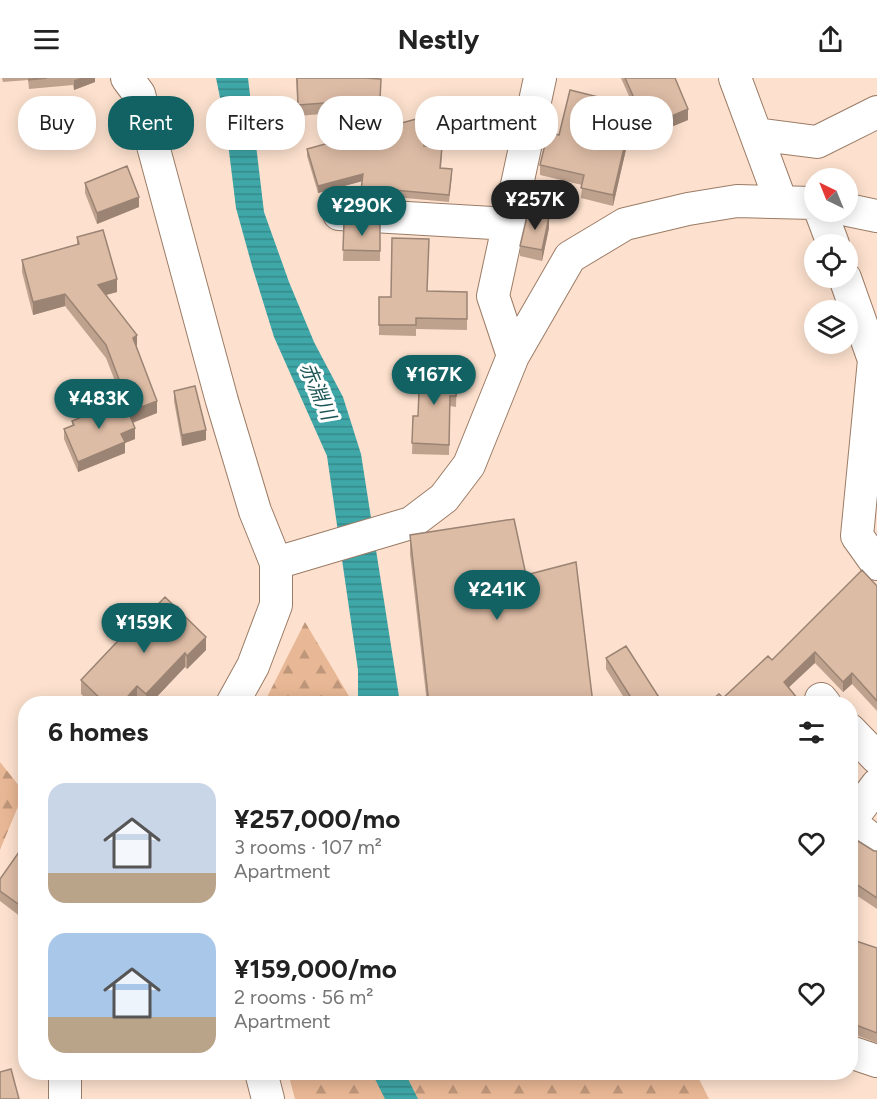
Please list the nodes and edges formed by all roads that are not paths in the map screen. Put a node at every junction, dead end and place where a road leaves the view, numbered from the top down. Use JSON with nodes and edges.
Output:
{"nodes":[{"id":1,"x":126,"y":78,"type":"edge"},
{"id":2,"x":540,"y":78,"type":"edge"},
{"id":3,"x":735,"y":78,"type":"edge"},
{"id":4,"x":877,"y":112,"type":"edge"},
{"id":5,"x":756,"y":134,"type":"junction"},
{"id":6,"x":781,"y":202,"type":"junction"},
{"id":7,"x":804,"y":203,"type":"edge"},
{"id":8,"x":858,"y":212,"type":"edge"},
{"id":9,"x":339,"y":214,"type":"dead end"},
{"id":10,"x":877,"y":216,"type":"edge"},
{"id":11,"x":510,"y":224,"type":"junction"},
{"id":12,"x":848,"y":288,"type":"edge"},
{"id":13,"x":513,"y":356,"type":"junction"},
{"id":14,"x":276,"y":563,"type":"junction"},
{"id":15,"x":877,"y":564,"type":"edge"},
{"id":16,"x":236,"y":696,"type":"edge"},
{"id":17,"x":858,"y":738,"type":"edge"},
{"id":18,"x":877,"y":758,"type":"edge"},
{"id":19,"x":877,"y":785,"type":"edge"},
{"id":20,"x":858,"y":810,"type":"edge"},
{"id":21,"x":858,"y":828,"type":"edge"},
{"id":22,"x":877,"y":844,"type":"edge"},
{"id":23,"x":858,"y":1055,"type":"edge"},
{"id":24,"x":877,"y":1061,"type":"edge"},
{"id":25,"x":65,"y":1080,"type":"edge"},
{"id":26,"x":263,"y":1080,"type":"edge"},
{"id":27,"x":65,"y":1099,"type":"edge"},
{"id":28,"x":268,"y":1099,"type":"edge"}],
"edges":[{"from":1,"to":14,"type":"street"},
{"from":2,"to":11,"type":"street"},
{"from":3,"to":5,"type":"street"},
{"from":4,"to":5,"type":"street"},
{"from":5,"to":6,"type":"street"},
{"from":6,"to":7,"type":"street"},
{"from":6,"to":13,"type":"street"},
{"from":8,"to":10,"type":"street"},
{"from":9,"to":11,"type":"street"},
{"from":11,"to":13,"type":"street"},
{"from":12,"to":15,"type":"street"},
{"from":13,"to":14,"type":"street"},
{"from":14,"to":16,"type":"street"},
{"from":17,"to":18,"type":"street"},
{"from":19,"to":20,"type":"street"},
{"from":21,"to":22,"type":"street"},
{"from":23,"to":24,"type":"street"},
{"from":25,"to":27,"type":"street"},
{"from":26,"to":28,"type":"street"}]}
